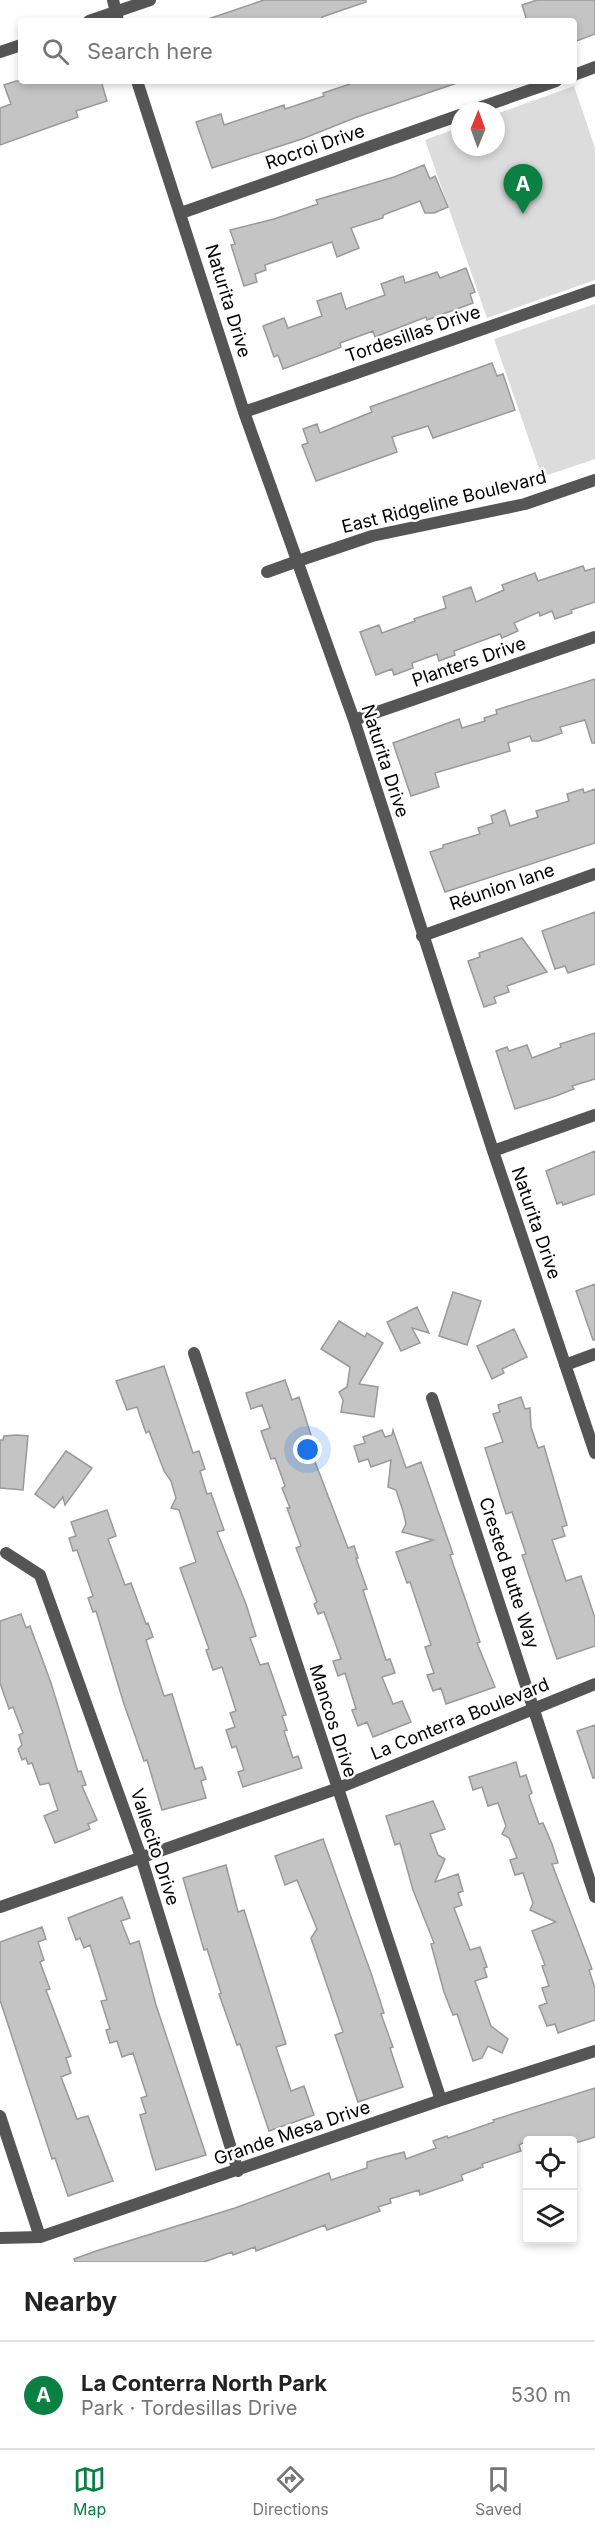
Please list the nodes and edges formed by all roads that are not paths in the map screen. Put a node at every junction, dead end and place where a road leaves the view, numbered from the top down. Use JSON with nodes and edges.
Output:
{"nodes":[{"id":1,"x":150,"y":0,"type":"edge"},
{"id":2,"x":115,"y":11,"type":"edge"},
{"id":3,"x":97,"y":18,"type":"edge"},
{"id":4,"x":18,"y":46,"type":"edge"},
{"id":5,"x":0,"y":52,"type":"edge"},
{"id":6,"x":595,"y":67,"type":"edge"},
{"id":7,"x":577,"y":74,"type":"edge"},
{"id":8,"x":138,"y":84,"type":"edge"},
{"id":9,"x":547,"y":84,"type":"edge"},
{"id":10,"x":496,"y":102,"type":"edge"},
{"id":11,"x":451,"y":118,"type":"edge"},
{"id":12,"x":181,"y":213,"type":"junction"},
{"id":13,"x":595,"y":290,"type":"edge"},
{"id":14,"x":244,"y":412,"type":"junction"},
{"id":15,"x":595,"y":480,"type":"edge"},
{"id":16,"x":295,"y":562,"type":"junction"},
{"id":17,"x":267,"y":572,"type":"dead end"},
{"id":18,"x":595,"y":637,"type":"edge"},
{"id":19,"x":354,"y":720,"type":"junction"},
{"id":20,"x":595,"y":874,"type":"edge"},
{"id":21,"x":422,"y":936,"type":"junction"},
{"id":22,"x":595,"y":1115,"type":"edge"},
{"id":23,"x":493,"y":1151,"type":"junction"},
{"id":24,"x":194,"y":1353,"type":"dead end"},
{"id":25,"x":595,"y":1354,"type":"edge"},
{"id":26,"x":565,"y":1365,"type":"junction"},
{"id":27,"x":432,"y":1398,"type":"dead end"},
{"id":28,"x":595,"y":1453,"type":"edge"},
{"id":29,"x":6,"y":1553,"type":"dead end"},
{"id":30,"x":595,"y":1684,"type":"edge"},
{"id":31,"x":534,"y":1708,"type":"junction"},
{"id":32,"x":336,"y":1789,"type":"junction"},
{"id":33,"x":141,"y":1857,"type":"junction"},
{"id":34,"x":595,"y":1897,"type":"edge"},
{"id":35,"x":0,"y":1907,"type":"edge"},
{"id":36,"x":595,"y":2050,"type":"edge"},
{"id":37,"x":441,"y":2100,"type":"junction"},
{"id":38,"x":0,"y":2116,"type":"edge"},
{"id":39,"x":238,"y":2171,"type":"junction"},
{"id":40,"x":40,"y":2237,"type":"junction"},
{"id":41,"x":0,"y":2238,"type":"edge"}],
"edges":[{"from":1,"to":2,"type":"street"},
{"from":2,"to":3,"type":"street"},
{"from":4,"to":5,"type":"street"},
{"from":6,"to":7,"type":"street"},
{"from":8,"to":12,"type":"street","name":"Naturita Drive"},
{"from":9,"to":10,"type":"street"},
{"from":11,"to":12,"type":"street","name":"Rocroi Drive"},
{"from":12,"to":14,"type":"street","name":"Naturita Drive"},
{"from":13,"to":14,"type":"street","name":"Tordesillas Drive"},
{"from":14,"to":16,"type":"street","name":"Naturita Drive"},
{"from":15,"to":16,"type":"street","name":"East Ridgeline Boulevard"},
{"from":16,"to":17,"type":"street","name":"East Ridgeline Boulevard"},
{"from":16,"to":19,"type":"street","name":"Naturita Drive"},
{"from":18,"to":19,"type":"street","name":"Planters Drive"},
{"from":19,"to":21,"type":"street","name":"Naturita Drive"},
{"from":20,"to":21,"type":"street","name":"Réunion lane"},
{"from":21,"to":23,"type":"street","name":"Naturita Drive"},
{"from":22,"to":23,"type":"street"},
{"from":23,"to":26,"type":"street","name":"Naturita Drive"},
{"from":24,"to":32,"type":"street","name":"Mancos Drive"},
{"from":25,"to":26,"type":"street"},
{"from":26,"to":28,"type":"street","name":"Naturita Drive"},
{"from":27,"to":31,"type":"street","name":"Crested Butte Way"},
{"from":29,"to":33,"type":"street","name":"Vallecito Drive"},
{"from":30,"to":31,"type":"street","name":"La Conterra Boulevard"},
{"from":31,"to":32,"type":"street","name":"La Conterra Boulevard"},
{"from":31,"to":34,"type":"street","name":"Crested Butte Way"},
{"from":32,"to":33,"type":"street","name":"La Conterra Boulevard"},
{"from":32,"to":37,"type":"street","name":"Mancos Drive"},
{"from":33,"to":35,"type":"street","name":"La Conterra Boulevard"},
{"from":33,"to":39,"type":"street","name":"Vallecito Drive"},
{"from":36,"to":37,"type":"street","name":"Grande Mesa Drive"},
{"from":37,"to":39,"type":"street","name":"Grande Mesa Drive"},
{"from":38,"to":40,"type":"street"},
{"from":39,"to":40,"type":"street","name":"Grande Mesa Drive"},
{"from":40,"to":41,"type":"street","name":"Grande Mesa Drive"}]}
